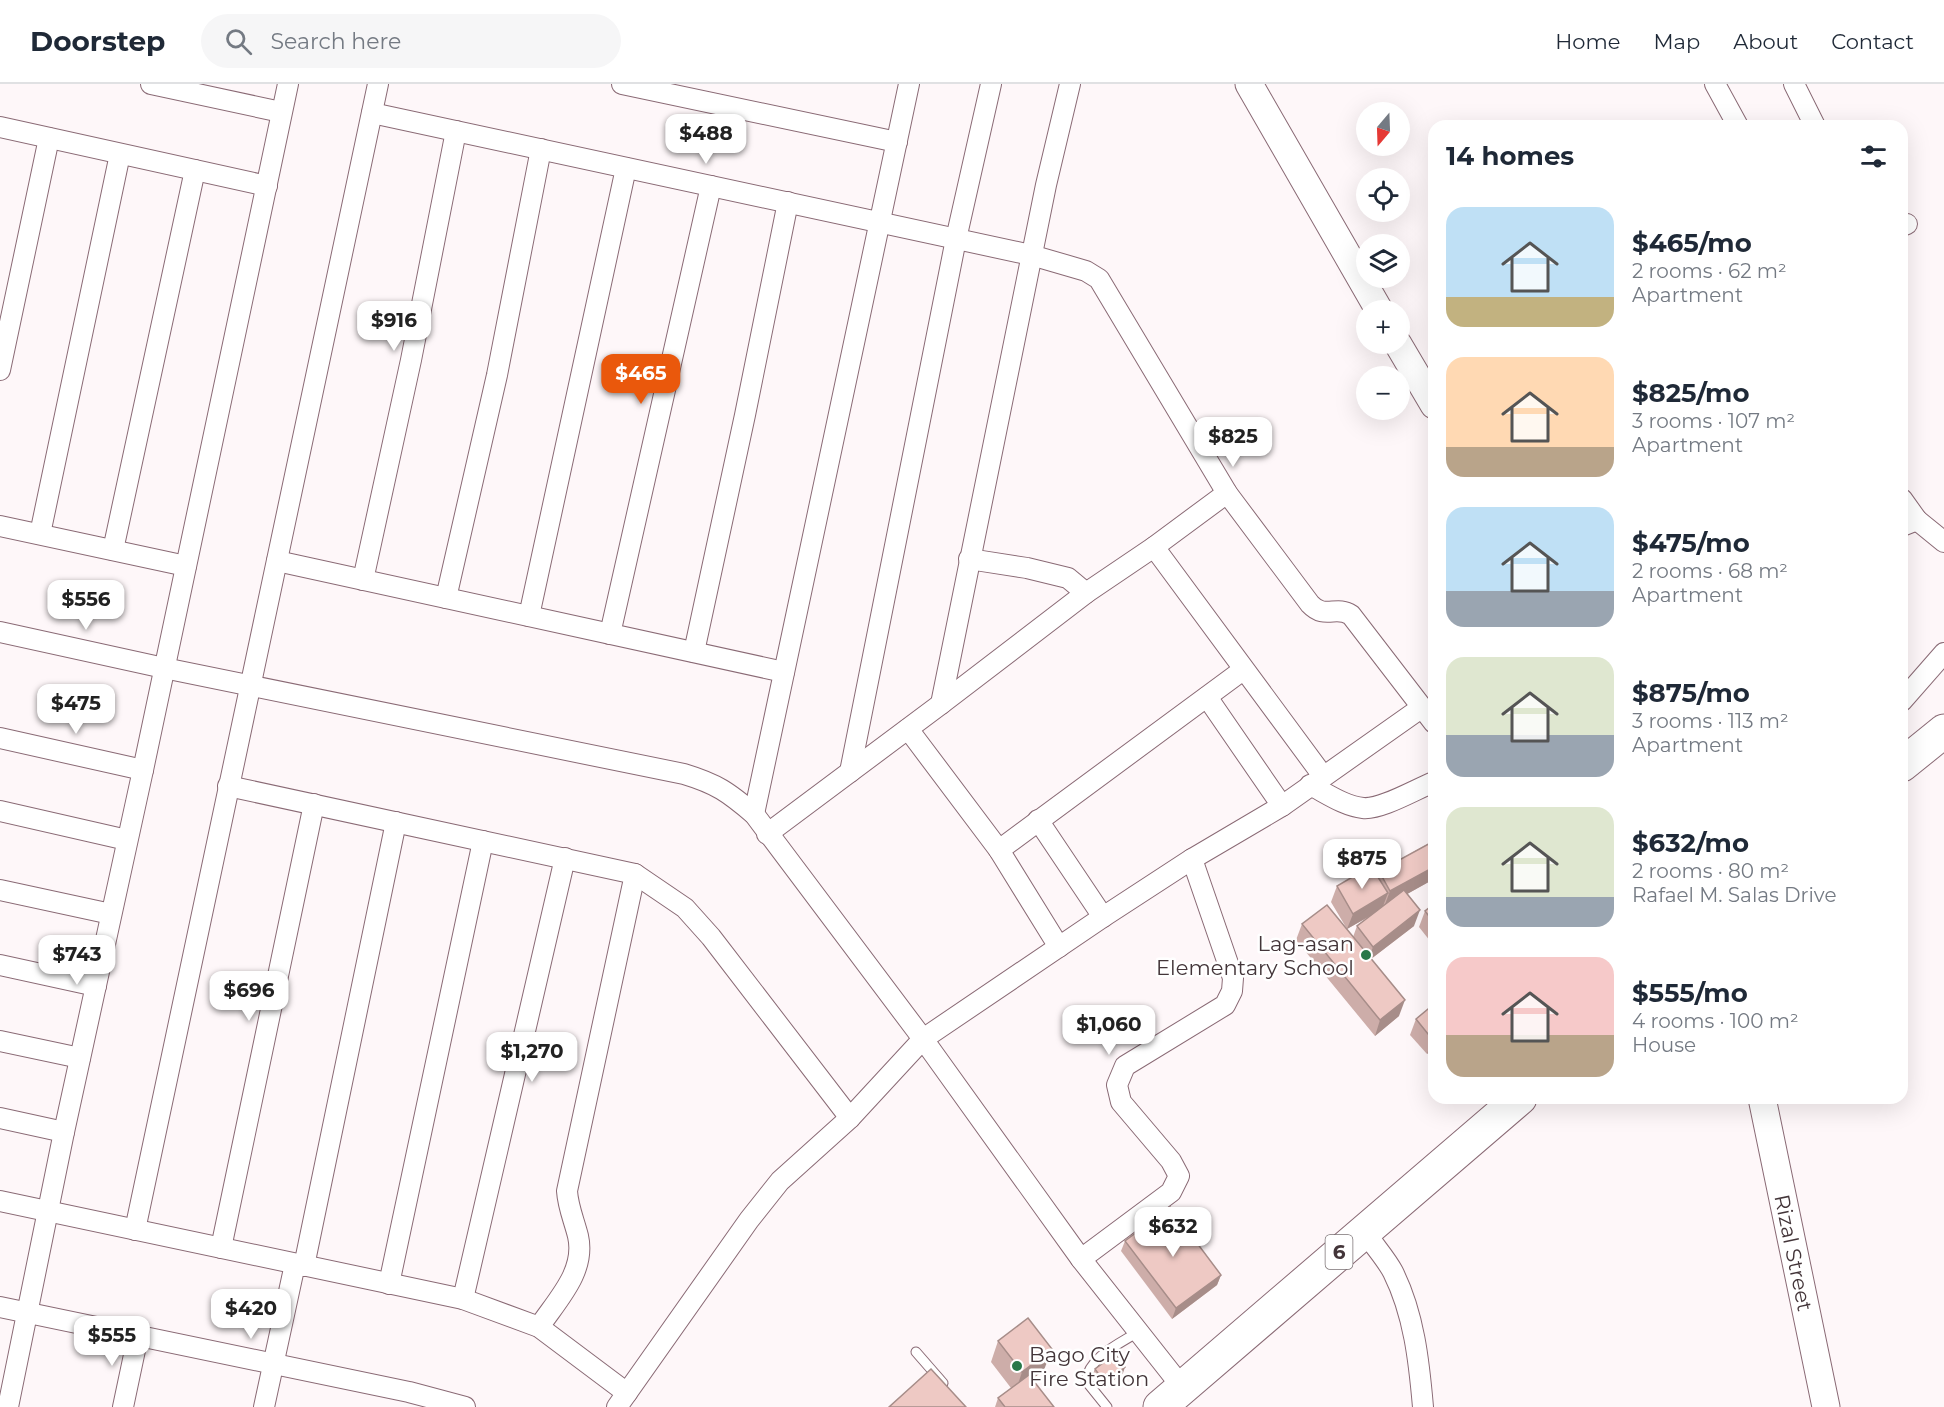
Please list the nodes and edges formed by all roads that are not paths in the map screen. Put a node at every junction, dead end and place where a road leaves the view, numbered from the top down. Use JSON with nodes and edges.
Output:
{"nodes":[{"id":1,"x":151,"y":84,"type":"edge"},
{"id":2,"x":288,"y":84,"type":"edge"},
{"id":3,"x":378,"y":84,"type":"edge"},
{"id":4,"x":622,"y":84,"type":"edge"},
{"id":5,"x":909,"y":84,"type":"edge"},
{"id":6,"x":991,"y":84,"type":"edge"},
{"id":7,"x":1070,"y":84,"type":"edge"},
{"id":8,"x":1249,"y":84,"type":"edge"},
{"id":9,"x":1715,"y":84,"type":"edge"},
{"id":10,"x":1794,"y":84,"type":"edge"},
{"id":11,"x":281,"y":112,"type":"junction"},
{"id":12,"x":372,"y":113,"type":"junction"},
{"id":13,"x":1735,"y":120,"type":"edge"},
{"id":14,"x":1812,"y":120,"type":"edge"},
{"id":15,"x":0,"y":127,"type":"edge"},
{"id":16,"x":456,"y":131,"type":"junction"},
{"id":17,"x":49,"y":138,"type":"junction"},
{"id":18,"x":897,"y":142,"type":"junction"},
{"id":19,"x":541,"y":149,"type":"junction"},
{"id":20,"x":120,"y":154,"type":"junction"},
{"id":21,"x":626,"y":168,"type":"junction"},
{"id":22,"x":195,"y":170,"type":"junction"},
{"id":23,"x":267,"y":186,"type":"junction"},
{"id":24,"x":711,"y":186,"type":"junction"},
{"id":25,"x":788,"y":202,"type":"junction"},
{"id":26,"x":880,"y":222,"type":"junction"},
{"id":27,"x":956,"y":238,"type":"junction"},
{"id":28,"x":1031,"y":255,"type":"junction"},
{"id":29,"x":1373,"y":300,"type":"edge"},
{"id":30,"x":1404,"y":354,"type":"edge"},
{"id":31,"x":0,"y":370,"type":"edge"},
{"id":32,"x":1428,"y":395,"type":"edge"},
{"id":33,"x":1227,"y":493,"type":"junction"},
{"id":34,"x":1909,"y":523,"type":"edge"},
{"id":35,"x":0,"y":526,"type":"edge"},
{"id":36,"x":40,"y":534,"type":"junction"},
{"id":37,"x":1944,"y":542,"type":"edge"},
{"id":38,"x":1154,"y":547,"type":"junction"},
{"id":39,"x":113,"y":550,"type":"junction"},
{"id":40,"x":969,"y":559,"type":"junction"},
{"id":41,"x":277,"y":561,"type":"junction"},
{"id":42,"x":186,"y":566,"type":"junction"},
{"id":43,"x":363,"y":580,"type":"junction"},
{"id":44,"x":1086,"y":593,"type":"junction"},
{"id":45,"x":446,"y":598,"type":"junction"},
{"id":46,"x":529,"y":616,"type":"junction"},
{"id":47,"x":0,"y":632,"type":"edge"},
{"id":48,"x":610,"y":634,"type":"junction"},
{"id":49,"x":694,"y":652,"type":"junction"},
{"id":50,"x":1944,"y":653,"type":"edge"},
{"id":51,"x":164,"y":668,"type":"junction"},
{"id":52,"x":1243,"y":670,"type":"junction"},
{"id":53,"x":784,"y":672,"type":"junction"},
{"id":54,"x":250,"y":685,"type":"junction"},
{"id":55,"x":1908,"y":695,"type":"edge"},
{"id":56,"x":1207,"y":697,"type":"junction"},
{"id":57,"x":941,"y":705,"type":"junction"},
{"id":58,"x":1428,"y":716,"type":"edge"},
{"id":59,"x":909,"y":729,"type":"junction"},
{"id":60,"x":1944,"y":731,"type":"edge"},
{"id":61,"x":0,"y":738,"type":"edge"},
{"id":62,"x":1908,"y":760,"type":"edge"},
{"id":63,"x":143,"y":770,"type":"junction"},
{"id":64,"x":850,"y":772,"type":"junction"},
{"id":65,"x":1316,"y":780,"type":"junction"},
{"id":66,"x":1428,"y":785,"type":"edge"},
{"id":67,"x":228,"y":786,"type":"junction"},
{"id":68,"x":314,"y":804,"type":"junction"},
{"id":69,"x":1282,"y":806,"type":"junction"},
{"id":70,"x":0,"y":811,"type":"edge"},
{"id":71,"x":754,"y":814,"type":"junction"},
{"id":72,"x":1038,"y":820,"type":"junction"},
{"id":73,"x":396,"y":822,"type":"junction"},
{"id":74,"x":766,"y":834,"type":"junction"},
{"id":75,"x":127,"y":840,"type":"junction"},
{"id":76,"x":483,"y":841,"type":"junction"},
{"id":77,"x":999,"y":850,"type":"junction"},
{"id":78,"x":565,"y":858,"type":"junction"},
{"id":79,"x":1192,"y":860,"type":"junction"},
{"id":80,"x":635,"y":874,"type":"junction"},
{"id":81,"x":0,"y":890,"type":"edge"},
{"id":82,"x":111,"y":914,"type":"junction"},
{"id":83,"x":1103,"y":917,"type":"junction"},
{"id":84,"x":1059,"y":947,"type":"junction"},
{"id":85,"x":0,"y":965,"type":"edge"},
{"id":86,"x":96,"y":986,"type":"junction"},
{"id":87,"x":923,"y":1039,"type":"junction"},
{"id":88,"x":0,"y":1041,"type":"edge"},
{"id":89,"x":80,"y":1058,"type":"junction"},
{"id":90,"x":1513,"y":1104,"type":"edge"},
{"id":91,"x":1763,"y":1104,"type":"edge"},
{"id":92,"x":0,"y":1118,"type":"edge"},
{"id":93,"x":849,"y":1118,"type":"junction"},
{"id":94,"x":64,"y":1132,"type":"junction"},
{"id":95,"x":0,"y":1201,"type":"edge"},
{"id":96,"x":48,"y":1212,"type":"junction"},
{"id":97,"x":135,"y":1230,"type":"junction"},
{"id":98,"x":1367,"y":1235,"type":"junction"},
{"id":99,"x":222,"y":1248,"type":"junction"},
{"id":100,"x":1081,"y":1259,"type":"junction"},
{"id":101,"x":299,"y":1265,"type":"junction"},
{"id":102,"x":389,"y":1284,"type":"junction"},
{"id":103,"x":463,"y":1299,"type":"junction"},
{"id":104,"x":0,"y":1307,"type":"edge"},
{"id":105,"x":26,"y":1313,"type":"junction"},
{"id":106,"x":539,"y":1327,"type":"junction"},
{"id":107,"x":1138,"y":1332,"type":"junction"},
{"id":108,"x":138,"y":1336,"type":"junction"},
{"id":109,"x":916,"y":1353,"type":"dead end"},
{"id":110,"x":273,"y":1364,"type":"junction"},
{"id":111,"x":951,"y":1391,"type":"edge"},
{"id":112,"x":1171,"y":1397,"type":"edge"},
{"id":113,"x":408,"y":1399,"type":"edge"},
{"id":114,"x":622,"y":1400,"type":"edge"},
{"id":115,"x":8,"y":1407,"type":"edge"},
{"id":116,"x":123,"y":1407,"type":"edge"},
{"id":117,"x":264,"y":1407,"type":"edge"},
{"id":118,"x":465,"y":1407,"type":"edge"},
{"id":119,"x":1107,"y":1407,"type":"edge"},
{"id":120,"x":1423,"y":1407,"type":"edge"},
{"id":121,"x":1826,"y":1407,"type":"edge"}],
"edges":[{"from":1,"to":11,"type":"street"},
{"from":2,"to":11,"type":"street"},
{"from":3,"to":12,"type":"street"},
{"from":4,"to":18,"type":"street"},
{"from":5,"to":18,"type":"street"},
{"from":6,"to":27,"type":"street"},
{"from":7,"to":28,"type":"street"},
{"from":8,"to":29,"type":"street"},
{"from":9,"to":13,"type":"street"},
{"from":10,"to":14,"type":"street"},
{"from":11,"to":23,"type":"street"},
{"from":12,"to":16,"type":"street"},
{"from":12,"to":41,"type":"street"},
{"from":15,"to":17,"type":"street"},
{"from":16,"to":19,"type":"street"},
{"from":16,"to":43,"type":"street"},
{"from":17,"to":20,"type":"street"},
{"from":17,"to":31,"type":"street"},
{"from":18,"to":26,"type":"street"},
{"from":19,"to":21,"type":"street"},
{"from":19,"to":45,"type":"street"},
{"from":20,"to":22,"type":"street"},
{"from":20,"to":36,"type":"street"},
{"from":21,"to":24,"type":"street"},
{"from":21,"to":46,"type":"street"},
{"from":22,"to":23,"type":"street"},
{"from":22,"to":39,"type":"street"},
{"from":23,"to":42,"type":"street"},
{"from":24,"to":25,"type":"street"},
{"from":24,"to":48,"type":"street"},
{"from":25,"to":26,"type":"street"},
{"from":25,"to":49,"type":"street"},
{"from":26,"to":27,"type":"street"},
{"from":26,"to":53,"type":"street"},
{"from":27,"to":28,"type":"street"},
{"from":27,"to":64,"type":"street"},
{"from":28,"to":33,"type":"street"},
{"from":28,"to":40,"type":"street"},
{"from":30,"to":32,"type":"street"},
{"from":33,"to":38,"type":"street"},
{"from":33,"to":58,"type":"street"},
{"from":34,"to":37,"type":"street"},
{"from":35,"to":36,"type":"street"},
{"from":36,"to":39,"type":"street"},
{"from":38,"to":44,"type":"street"},
{"from":38,"to":52,"type":"street"},
{"from":39,"to":42,"type":"street"},
{"from":40,"to":44,"type":"street"},
{"from":40,"to":57,"type":"street"},
{"from":41,"to":43,"type":"street"},
{"from":41,"to":54,"type":"street"},
{"from":42,"to":51,"type":"street"},
{"from":43,"to":45,"type":"street"},
{"from":44,"to":57,"type":"street"},
{"from":45,"to":46,"type":"street"},
{"from":46,"to":48,"type":"street"},
{"from":47,"to":51,"type":"street"},
{"from":48,"to":49,"type":"street"},
{"from":49,"to":53,"type":"street"},
{"from":50,"to":55,"type":"street"},
{"from":51,"to":54,"type":"street"},
{"from":51,"to":63,"type":"street"},
{"from":52,"to":56,"type":"street"},
{"from":52,"to":65,"type":"street"},
{"from":53,"to":71,"type":"street"},
{"from":54,"to":67,"type":"street"},
{"from":54,"to":71,"type":"street"},
{"from":56,"to":69,"type":"street"},
{"from":56,"to":72,"type":"street"},
{"from":57,"to":59,"type":"street"},
{"from":58,"to":65,"type":"street"},
{"from":59,"to":64,"type":"street"},
{"from":59,"to":77,"type":"street"},
{"from":60,"to":62,"type":"highway"},
{"from":61,"to":63,"type":"street"},
{"from":63,"to":75,"type":"street"},
{"from":64,"to":74,"type":"street"},
{"from":65,"to":66,"type":"street"},
{"from":65,"to":69,"type":"street"},
{"from":67,"to":68,"type":"street"},
{"from":67,"to":97,"type":"street"},
{"from":68,"to":73,"type":"street"},
{"from":68,"to":99,"type":"street"},
{"from":69,"to":79,"type":"street"},
{"from":70,"to":75,"type":"street"},
{"from":71,"to":74,"type":"street"},
{"from":72,"to":77,"type":"street"},
{"from":72,"to":83,"type":"street"},
{"from":73,"to":76,"type":"street"},
{"from":73,"to":101,"type":"street"},
{"from":74,"to":87,"type":"street"},
{"from":75,"to":82,"type":"street"},
{"from":76,"to":78,"type":"street"},
{"from":76,"to":102,"type":"street"},
{"from":77,"to":84,"type":"street"},
{"from":78,"to":80,"type":"street"},
{"from":78,"to":103,"type":"street"},
{"from":79,"to":83,"type":"street"},
{"from":79,"to":100,"type":"street"},
{"from":80,"to":93,"type":"street"},
{"from":80,"to":106,"type":"street"},
{"from":81,"to":82,"type":"street"},
{"from":82,"to":86,"type":"street"},
{"from":83,"to":84,"type":"street"},
{"from":84,"to":87,"type":"street"},
{"from":85,"to":86,"type":"street"},
{"from":86,"to":89,"type":"street"},
{"from":87,"to":93,"type":"street"},
{"from":87,"to":100,"type":"street"},
{"from":88,"to":89,"type":"street"},
{"from":89,"to":94,"type":"street"},
{"from":90,"to":98,"type":"highway","number":"6"},
{"from":91,"to":121,"type":"street","name":"Rizal Street"},
{"from":92,"to":94,"type":"street"},
{"from":93,"to":114,"type":"street"},
{"from":94,"to":96,"type":"street"},
{"from":95,"to":96,"type":"street"},
{"from":96,"to":97,"type":"street"},
{"from":96,"to":105,"type":"street"},
{"from":97,"to":99,"type":"street"},
{"from":98,"to":112,"type":"highway","number":"6"},
{"from":98,"to":120,"type":"street"},
{"from":99,"to":101,"type":"street"},
{"from":100,"to":107,"type":"street"},
{"from":101,"to":102,"type":"street"},
{"from":101,"to":110,"type":"street"},
{"from":102,"to":103,"type":"street"},
{"from":103,"to":106,"type":"street"},
{"from":104,"to":105,"type":"street"},
{"from":105,"to":108,"type":"street"},
{"from":105,"to":115,"type":"street"},
{"from":106,"to":114,"type":"street"},
{"from":107,"to":112,"type":"street"},
{"from":107,"to":119,"type":"lane"},
{"from":108,"to":110,"type":"street"},
{"from":108,"to":116,"type":"street"},
{"from":109,"to":111,"type":"lane"},
{"from":110,"to":113,"type":"street"},
{"from":110,"to":117,"type":"street"},
{"from":113,"to":118,"type":"street"}]}
